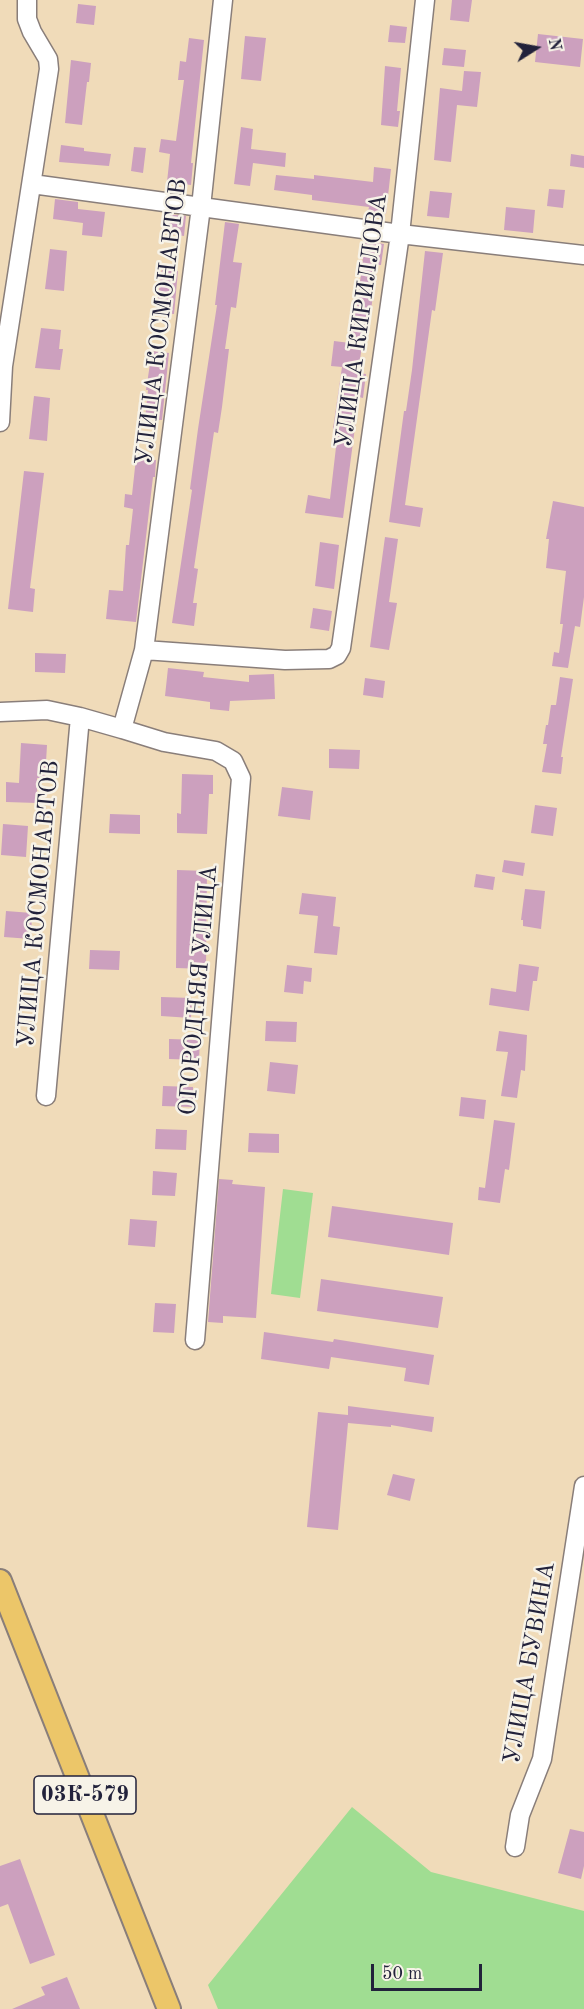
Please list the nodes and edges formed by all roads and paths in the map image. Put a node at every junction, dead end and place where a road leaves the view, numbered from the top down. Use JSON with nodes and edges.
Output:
{"nodes":[{"id":1,"x":27,"y":0,"type":"edge"},
{"id":2,"x":224,"y":0,"type":"edge"},
{"id":3,"x":425,"y":0,"type":"edge"},
{"id":4,"x":32,"y":184,"type":"junction"},
{"id":5,"x":201,"y":207,"type":"junction"},
{"id":6,"x":400,"y":234,"type":"junction"},
{"id":7,"x":584,"y":255,"type":"edge"},
{"id":8,"x":0,"y":422,"type":"edge"},
{"id":9,"x":144,"y":650,"type":"junction"},
{"id":10,"x":0,"y":712,"type":"edge"},
{"id":11,"x":80,"y":717,"type":"junction"},
{"id":12,"x":122,"y":729,"type":"junction"},
{"id":13,"x":46,"y":1096,"type":"dead end"},
{"id":14,"x":195,"y":1340,"type":"dead end"},
{"id":15,"x":584,"y":1486,"type":"edge"},
{"id":16,"x":0,"y":1581,"type":"edge"},
{"id":17,"x":515,"y":1847,"type":"dead end"},
{"id":18,"x":169,"y":2009,"type":"edge"}],
"edges":[{"from":1,"to":4,"type":"street"},
{"from":2,"to":5,"type":"street","name":"УЛИЦА КОСМОНАВТОВ"},
{"from":3,"to":6,"type":"street","name":"УЛИЦА КИРИЛЛОВА"},
{"from":4,"to":5,"type":"street"},
{"from":4,"to":8,"type":"street"},
{"from":5,"to":6,"type":"street"},
{"from":5,"to":9,"type":"street","name":"УЛИЦА КОСМОНАВТОВ"},
{"from":6,"to":7,"type":"street"},
{"from":6,"to":9,"type":"street","name":"УЛИЦА КИРИЛЛОВА"},
{"from":9,"to":12,"type":"street","name":"УЛИЦА КОСМОНАВТОВ"},
{"from":10,"to":11,"type":"street","name":"ОГОРОДНЯЯ УЛИЦА"},
{"from":11,"to":12,"type":"street","name":"ОГОРОДНЯЯ УЛИЦА"},
{"from":11,"to":13,"type":"street","name":"УЛИЦА КОСМОНАВТОВ"},
{"from":12,"to":14,"type":"street","name":"ОГОРОДНЯЯ УЛИЦА"},
{"from":15,"to":17,"type":"street","name":"УЛИЦА БУВИНА"},
{"from":16,"to":18,"type":"main road","number":"03К-579"}]}
